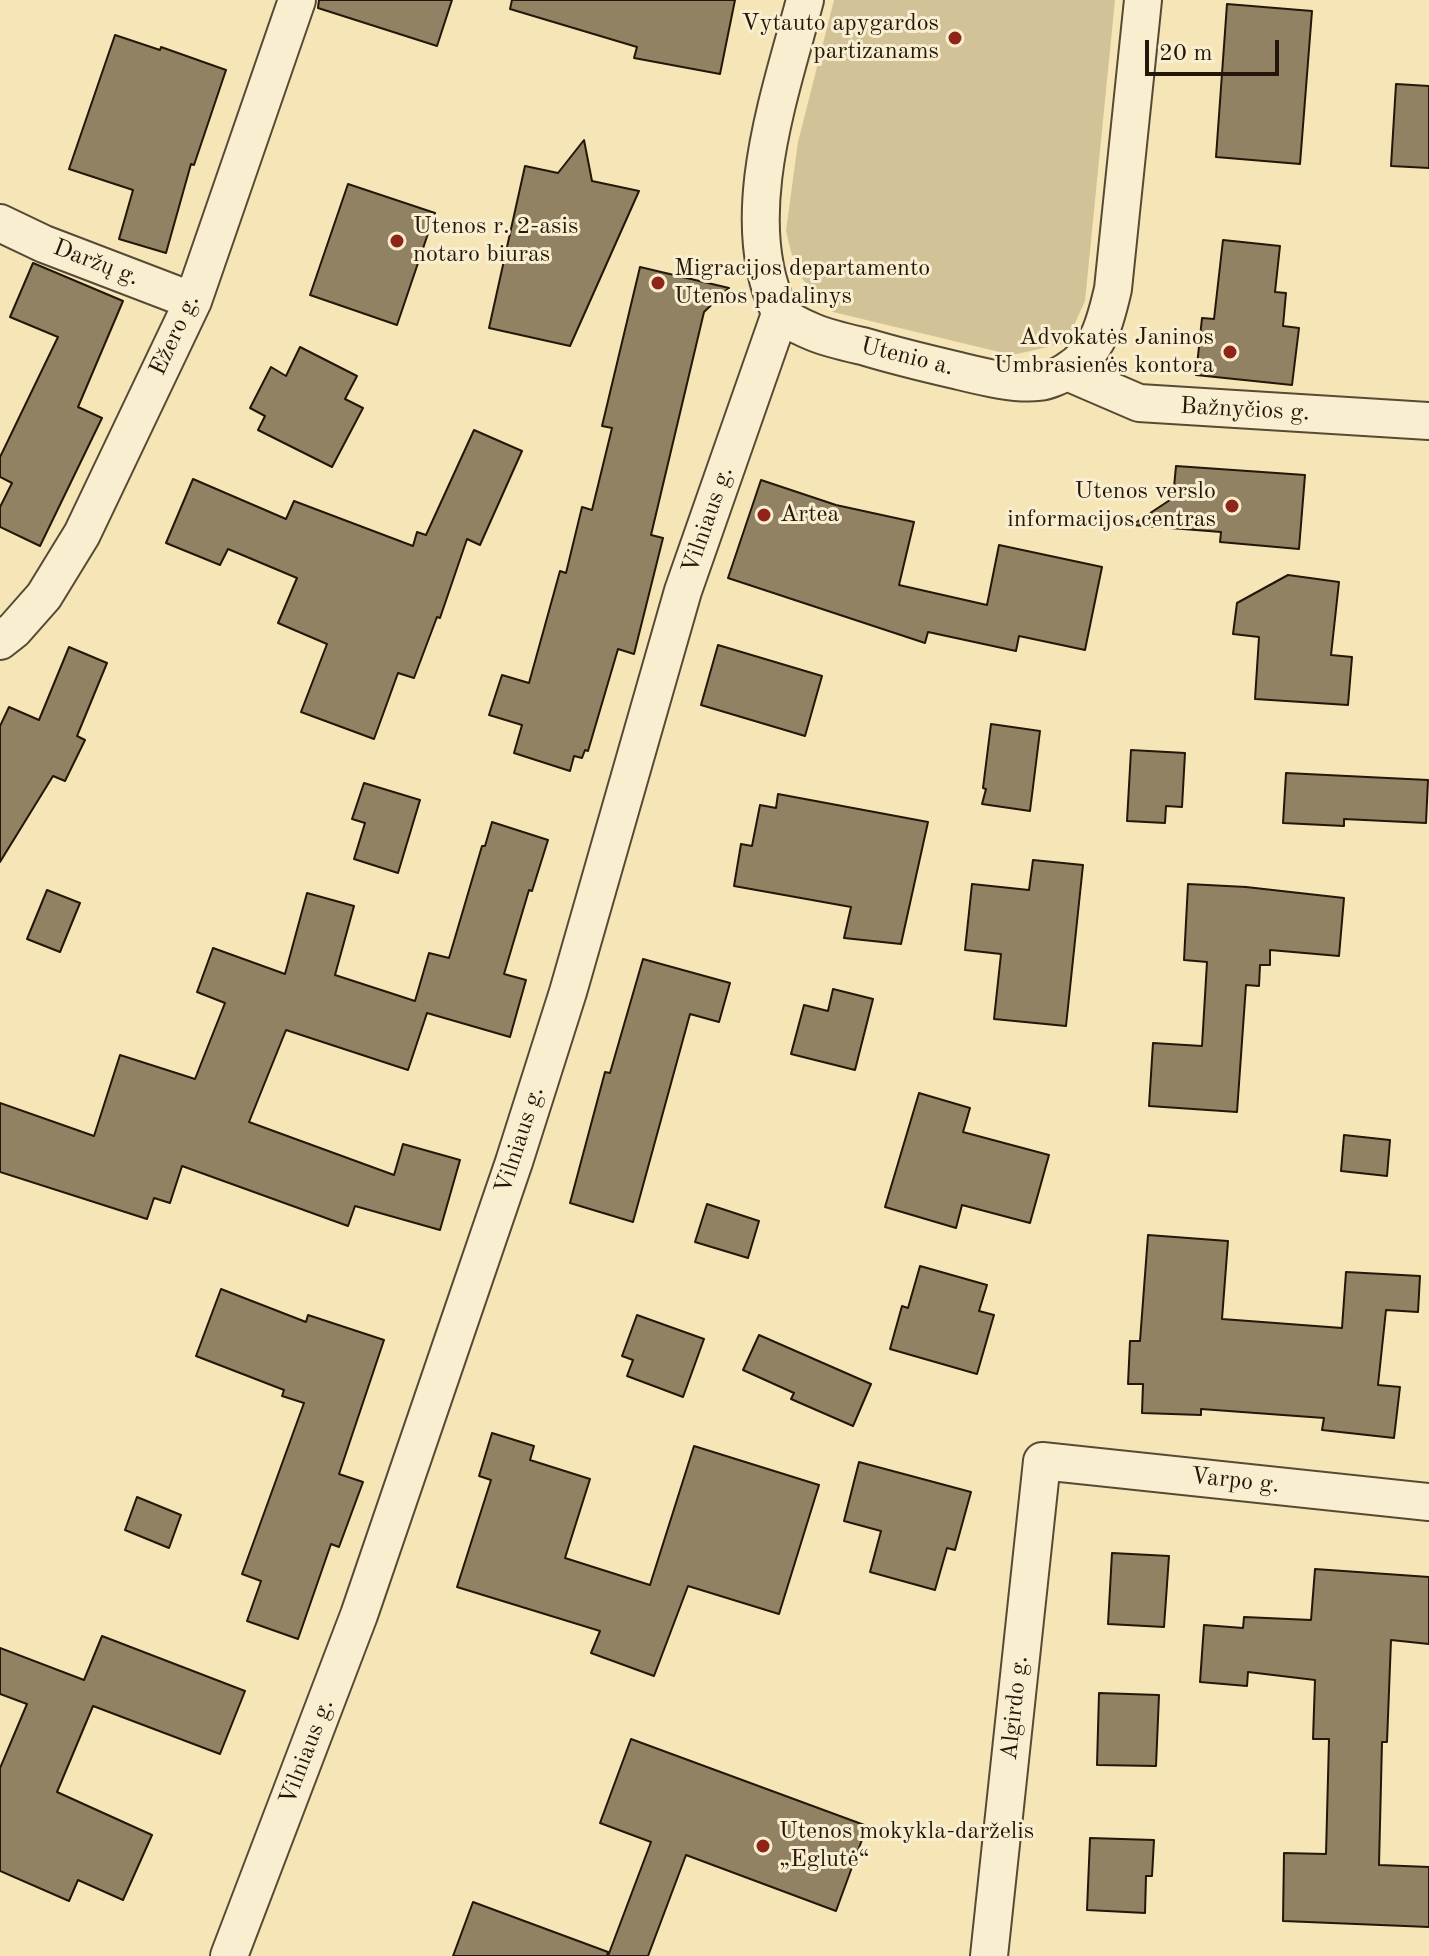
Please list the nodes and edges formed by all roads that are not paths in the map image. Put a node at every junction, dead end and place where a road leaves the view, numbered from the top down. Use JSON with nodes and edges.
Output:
{"nodes":[{"id":1,"x":805,"y":0,"type":"edge"},
{"id":2,"x":1143,"y":0,"type":"edge"},
{"id":3,"x":297,"y":1,"type":"edge"},
{"id":4,"x":0,"y":223,"type":"edge"},
{"id":5,"x":193,"y":301,"type":"junction"},
{"id":6,"x":780,"y":314,"type":"junction"},
{"id":7,"x":1067,"y":372,"type":"junction"},
{"id":8,"x":1429,"y":421,"type":"edge"},
{"id":9,"x":0,"y":641,"type":"edge"},
{"id":10,"x":1042,"y":1461,"type":"joint"},
{"id":11,"x":1429,"y":1502,"type":"edge"},
{"id":12,"x":229,"y":1956,"type":"edge"},
{"id":13,"x":989,"y":1956,"type":"edge"}],
"edges":[{"from":1,"to":6,"type":"street"},
{"from":2,"to":7,"type":"street"},
{"from":3,"to":5,"type":"street","name":"Ežero g."},
{"from":4,"to":5,"type":"street","name":"Daržų g."},
{"from":5,"to":9,"type":"street","name":"Ežero g."},
{"from":6,"to":7,"type":"street","name":"Utenio a."},
{"from":6,"to":12,"type":"street","name":"Vilniaus g."},
{"from":7,"to":8,"type":"street","name":"Bažnyčios g."},
{"from":10,"to":11,"type":"street","name":"Varpo g."},
{"from":10,"to":13,"type":"street","name":"Algirdo g."}]}
